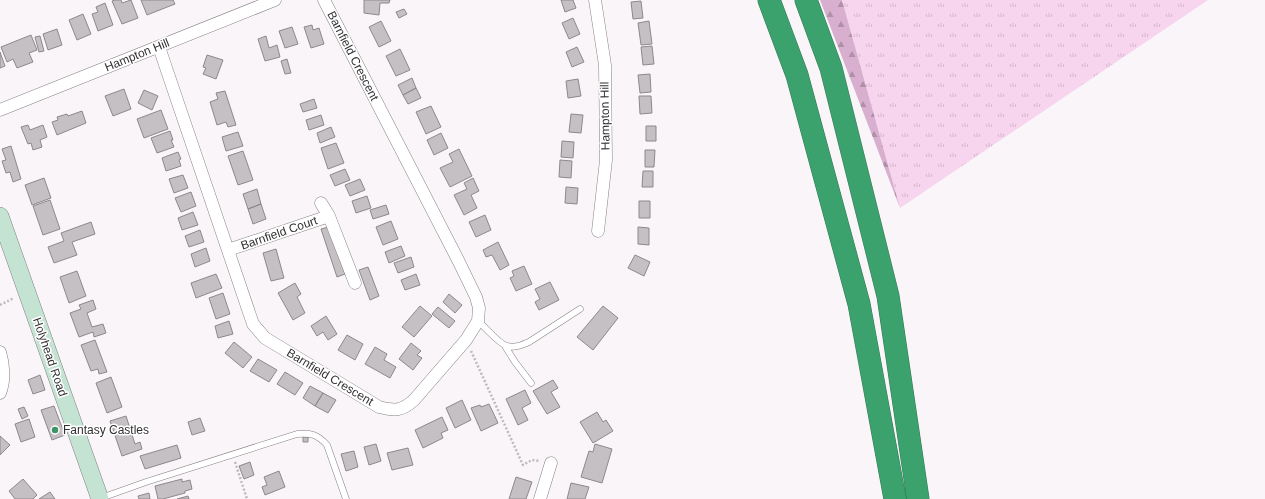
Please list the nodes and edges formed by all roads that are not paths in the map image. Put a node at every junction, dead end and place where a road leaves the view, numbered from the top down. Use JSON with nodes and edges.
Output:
{"nodes":[{"id":1,"x":275,"y":0,"type":"edge"},
{"id":2,"x":324,"y":0,"type":"edge"},
{"id":3,"x":595,"y":0,"type":"edge"},
{"id":4,"x":769,"y":0,"type":"edge"},
{"id":5,"x":806,"y":0,"type":"edge"},
{"id":6,"x":159,"y":46,"type":"junction"},
{"id":7,"x":0,"y":110,"type":"edge"},
{"id":8,"x":321,"y":203,"type":"dead end"},
{"id":9,"x":0,"y":216,"type":"edge"},
{"id":10,"x":329,"y":216,"type":"junction"},
{"id":11,"x":598,"y":231,"type":"dead end"},
{"id":12,"x":228,"y":250,"type":"junction"},
{"id":13,"x":355,"y":283,"type":"dead end"},
{"id":14,"x":580,"y":309,"type":"dead end"},
{"id":15,"x":478,"y":320,"type":"junction"},
{"id":16,"x":505,"y":346,"type":"junction"},
{"id":17,"x":0,"y":352,"type":"edge"},
{"id":18,"x":531,"y":383,"type":"dead end"},
{"id":19,"x":0,"y":393,"type":"edge"},
{"id":20,"x":551,"y":463,"type":"road end"},
{"id":21,"x":99,"y":499,"type":"edge"},
{"id":22,"x":346,"y":499,"type":"edge"},
{"id":23,"x":540,"y":499,"type":"edge"},
{"id":24,"x":895,"y":499,"type":"edge"},
{"id":25,"x":918,"y":499,"type":"edge"}],
"edges":[{"from":1,"to":6,"type":"street","name":"Hampton Hill"},
{"from":2,"to":15,"type":"street","name":"Barnfield Crescent"},
{"from":3,"to":11,"type":"street","name":"Hampton Hill"},
{"from":4,"to":24,"type":"highway"},
{"from":5,"to":25,"type":"highway"},
{"from":6,"to":7,"type":"street","name":"Hampton Hill"},
{"from":6,"to":12,"type":"street","name":"Barnfield Crescent"},
{"from":8,"to":10,"type":"street","name":"Barnfield Court"},
{"from":9,"to":21,"type":"main road","name":"Holyhead Road"},
{"from":10,"to":12,"type":"street","name":"Barnfield Court"},
{"from":10,"to":13,"type":"street","name":"Barnfield Court"},
{"from":12,"to":15,"type":"street","name":"Barnfield Crescent"},
{"from":14,"to":16,"type":"lane"},
{"from":15,"to":16,"type":"lane"},
{"from":16,"to":18,"type":"lane"},
{"from":17,"to":19,"type":"street"},
{"from":20,"to":23,"type":"street"},
{"from":21,"to":22,"type":"lane"}]}
